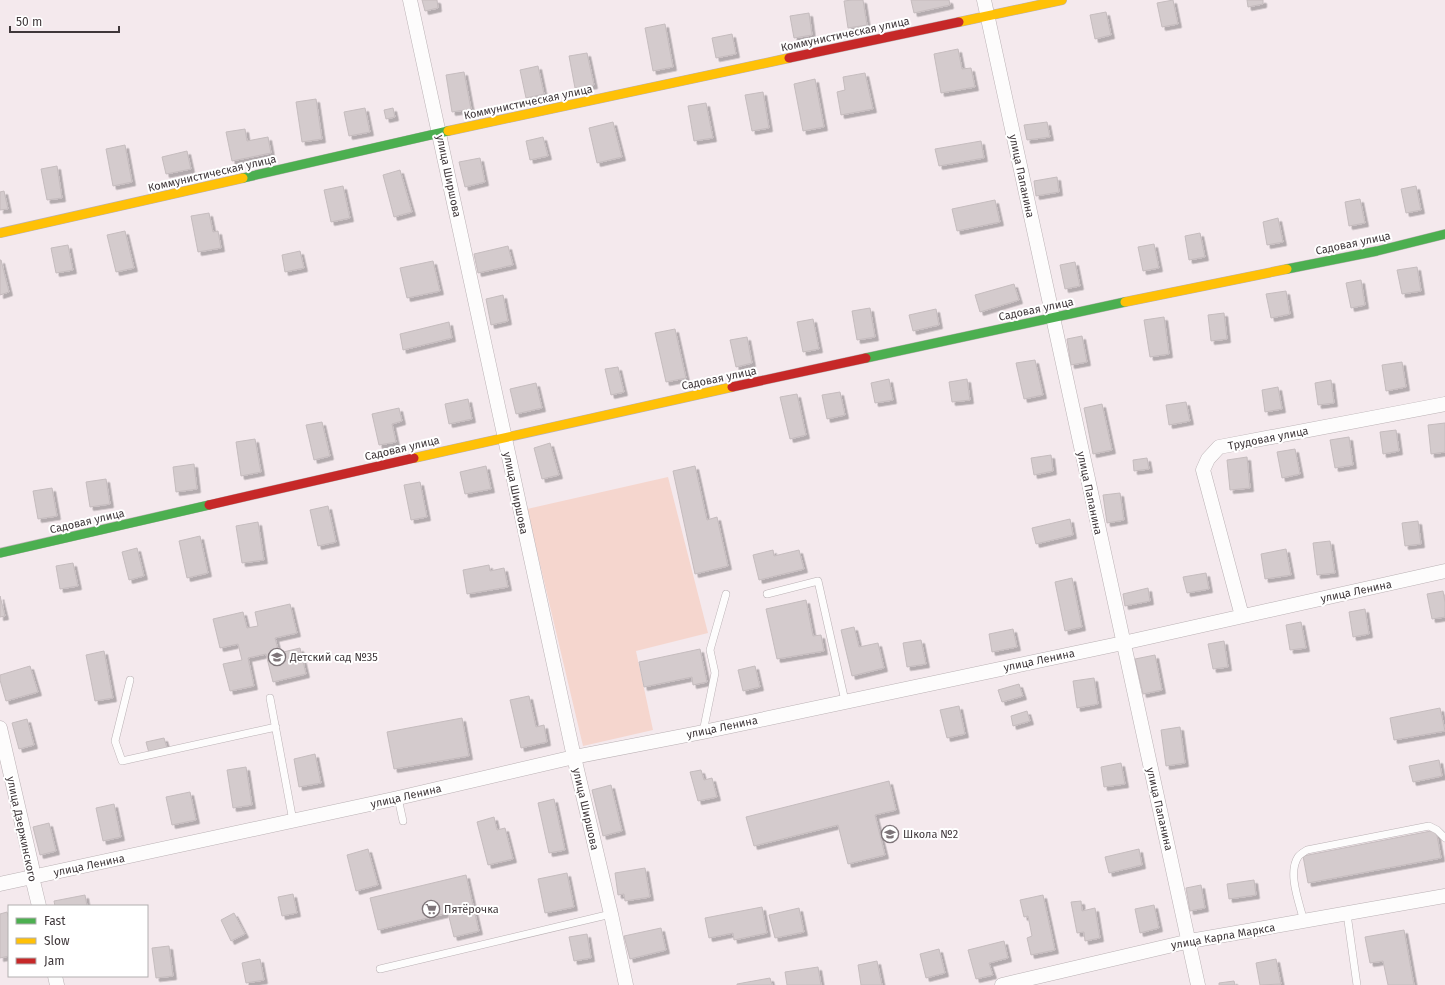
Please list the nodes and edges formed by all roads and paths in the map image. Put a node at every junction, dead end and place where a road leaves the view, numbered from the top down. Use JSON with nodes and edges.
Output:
{"nodes":[{"id":1,"x":410,"y":0,"type":"edge"},
{"id":2,"x":984,"y":0,"type":"edge"},
{"id":3,"x":1062,"y":0,"type":"edge"},
{"id":4,"x":988,"y":16,"type":"junction"},
{"id":5,"x":440,"y":133,"type":"junction"},
{"id":6,"x":0,"y":233,"type":"edge"},
{"id":7,"x":1445,"y":234,"type":"edge"},
{"id":8,"x":1052,"y":317,"type":"junction"},
{"id":9,"x":1445,"y":404,"type":"edge"},
{"id":10,"x":504,"y":437,"type":"junction"},
{"id":11,"x":0,"y":553,"type":"edge"},
{"id":12,"x":1445,"y":571,"type":"edge"},
{"id":13,"x":726,"y":594,"type":"dead end"},
{"id":14,"x":767,"y":594,"type":"dead end"},
{"id":15,"x":1242,"y":616,"type":"junction"},
{"id":16,"x":1123,"y":643,"type":"junction"},
{"id":17,"x":130,"y":680,"type":"dead end"},
{"id":18,"x":270,"y":698,"type":"dead end"},
{"id":19,"x":845,"y":701,"type":"junction"},
{"id":20,"x":276,"y":727,"type":"junction"},
{"id":21,"x":0,"y":728,"type":"edge"},
{"id":22,"x":703,"y":732,"type":"junction"},
{"id":23,"x":574,"y":757,"type":"junction"},
{"id":24,"x":398,"y":798,"type":"junction"},
{"id":25,"x":293,"y":821,"type":"junction"},
{"id":26,"x":403,"y":821,"type":"dead end"},
{"id":27,"x":1445,"y":838,"type":"edge"},
{"id":28,"x":32,"y":877,"type":"junction"},
{"id":29,"x":0,"y":884,"type":"edge"},
{"id":30,"x":1445,"y":896,"type":"edge"},
{"id":31,"x":39,"y":905,"type":"edge"},
{"id":32,"x":611,"y":914,"type":"junction"},
{"id":33,"x":1347,"y":914,"type":"junction"},
{"id":34,"x":1304,"y":922,"type":"junction"},
{"id":35,"x":1190,"y":941,"type":"junction"},
{"id":36,"x":380,"y":969,"type":"dead end"},
{"id":37,"x":626,"y":985,"type":"edge"},
{"id":38,"x":1002,"y":985,"type":"edge"},
{"id":39,"x":1198,"y":985,"type":"edge"},
{"id":40,"x":1357,"y":985,"type":"edge"}],
"edges":[{"from":1,"to":5,"type":"street","name":"улица Ширшова"},
{"from":2,"to":4,"type":"street","name":"улица Папанина"},
{"from":3,"to":4,"type":"street","name":"Коммунистическая улица"},
{"from":4,"to":5,"type":"street","name":"Коммунистическая улица"},
{"from":4,"to":8,"type":"street","name":"улица Папанина"},
{"from":5,"to":6,"type":"street","name":"Коммунистическая улица"},
{"from":5,"to":10,"type":"street","name":"улица Ширшова"},
{"from":7,"to":8,"type":"street","name":"Садовая улица"},
{"from":8,"to":10,"type":"street","name":"Садовая улица"},
{"from":8,"to":16,"type":"street","name":"улица Папанина"},
{"from":9,"to":15,"type":"street","name":"Трудовая улица"},
{"from":10,"to":11,"type":"street","name":"Садовая улица"},
{"from":10,"to":23,"type":"street","name":"улица Ширшова"},
{"from":12,"to":15,"type":"street","name":"улица Ленина"},
{"from":13,"to":22,"type":"lane"},
{"from":14,"to":19,"type":"lane"},
{"from":15,"to":16,"type":"street","name":"улица Ленина"},
{"from":16,"to":19,"type":"street","name":"улица Ленина"},
{"from":16,"to":35,"type":"street","name":"улица Папанина"},
{"from":17,"to":20,"type":"lane"},
{"from":18,"to":20,"type":"lane"},
{"from":19,"to":22,"type":"street","name":"улица Ленина"},
{"from":20,"to":25,"type":"lane"},
{"from":21,"to":28,"type":"street","name":"улица Дзержинского"},
{"from":22,"to":23,"type":"street","name":"улица Ленина"},
{"from":23,"to":24,"type":"street","name":"улица Ленина"},
{"from":23,"to":32,"type":"street","name":"улица Ширшова"},
{"from":24,"to":25,"type":"street","name":"улица Ленина"},
{"from":24,"to":26,"type":"lane"},
{"from":25,"to":28,"type":"street","name":"улица Ленина"},
{"from":27,"to":34,"type":"lane"},
{"from":28,"to":29,"type":"street","name":"улица Ленина"},
{"from":28,"to":31,"type":"street","name":"улица Дзержинского"},
{"from":30,"to":33,"type":"street","name":"улица Карла Маркса"},
{"from":32,"to":36,"type":"lane"},
{"from":32,"to":37,"type":"street","name":"улица Ширшова"},
{"from":33,"to":34,"type":"street","name":"улица Карла Маркса"},
{"from":33,"to":40,"type":"lane"},
{"from":34,"to":35,"type":"street","name":"улица Карла Маркса"},
{"from":35,"to":38,"type":"street","name":"улица Карла Маркса"},
{"from":35,"to":39,"type":"street","name":"улица Папанина"}]}
